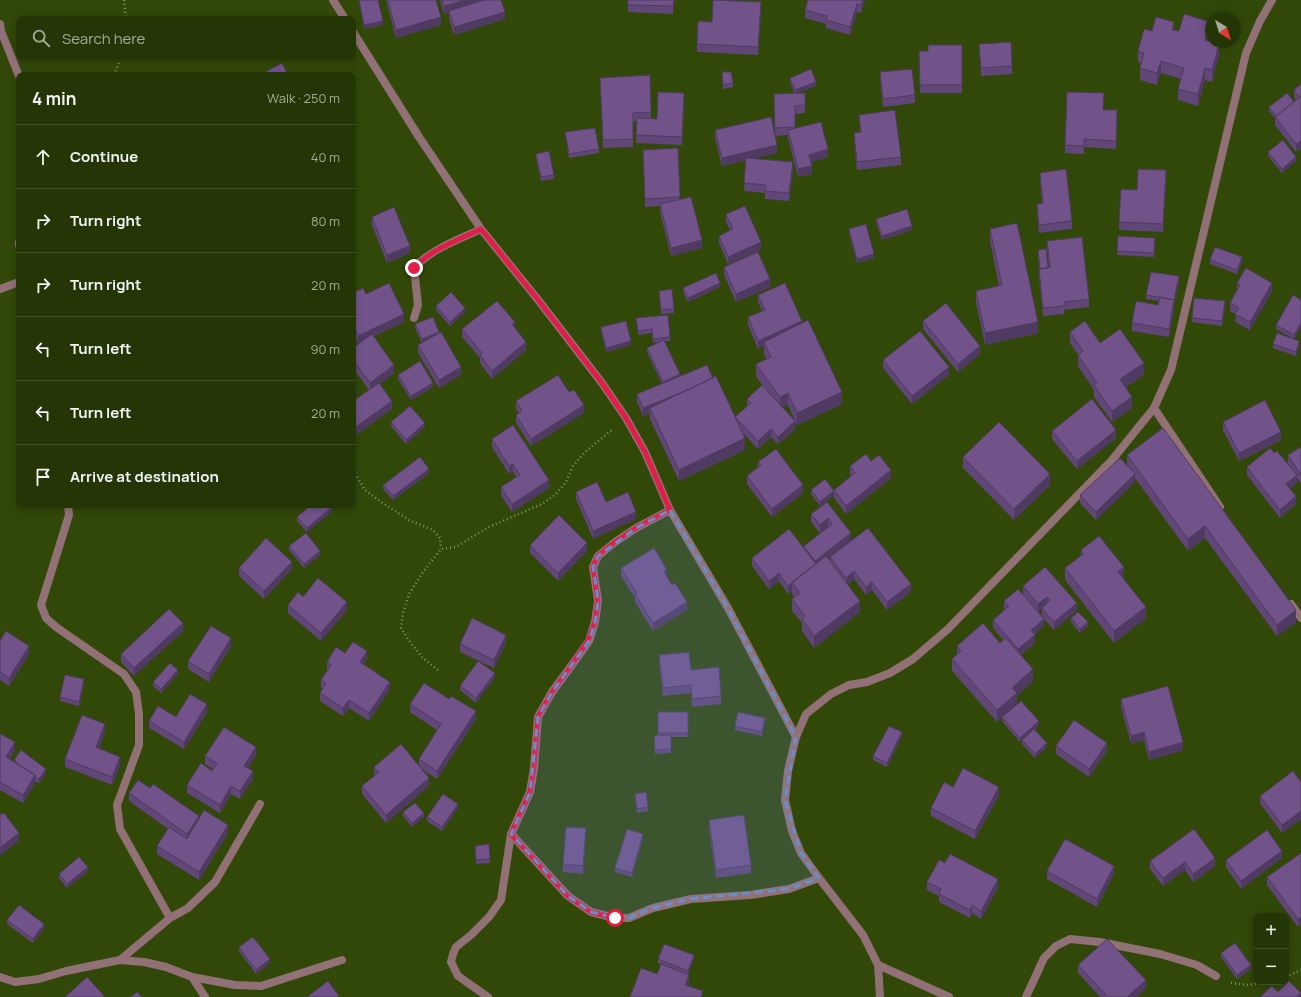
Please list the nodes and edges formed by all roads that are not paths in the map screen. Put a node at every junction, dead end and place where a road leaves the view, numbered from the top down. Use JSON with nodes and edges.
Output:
{"nodes":[{"id":1,"x":333,"y":0,"type":"edge"},
{"id":2,"x":1272,"y":0,"type":"edge"},
{"id":3,"x":343,"y":16,"type":"edge"},
{"id":4,"x":0,"y":24,"type":"edge"},
{"id":5,"x":356,"y":37,"type":"edge"},
{"id":6,"x":17,"y":72,"type":"edge"},
{"id":7,"x":481,"y":229,"type":"junction"},
{"id":8,"x":16,"y":283,"type":"edge"},
{"id":9,"x":0,"y":289,"type":"edge"},
{"id":10,"x":414,"y":318,"type":"dead end"},
{"id":11,"x":1154,"y":408,"type":"junction"},
{"id":12,"x":68,"y":508,"type":"edge"},
{"id":13,"x":670,"y":510,"type":"junction"},
{"id":14,"x":1226,"y":516,"type":"edge"},
{"id":15,"x":1287,"y":599,"type":"edge"},
{"id":16,"x":1301,"y":618,"type":"edge"},
{"id":17,"x":796,"y":737,"type":"junction"},
{"id":18,"x":260,"y":804,"type":"dead end"},
{"id":19,"x":511,"y":834,"type":"junction"},
{"id":20,"x":819,"y":878,"type":"junction"},
{"id":21,"x":170,"y":918,"type":"junction"},
{"id":22,"x":120,"y":960,"type":"junction"},
{"id":23,"x":342,"y":960,"type":"dead end"},
{"id":24,"x":878,"y":965,"type":"junction"},
{"id":25,"x":1216,"y":976,"type":"road end"},
{"id":26,"x":192,"y":977,"type":"junction"},
{"id":27,"x":0,"y":978,"type":"edge"},
{"id":28,"x":205,"y":997,"type":"edge"},
{"id":29,"x":488,"y":997,"type":"edge"},
{"id":30,"x":880,"y":997,"type":"edge"},
{"id":31,"x":949,"y":997,"type":"edge"},
{"id":32,"x":1026,"y":997,"type":"edge"}],
"edges":[{"from":1,"to":3,"type":"street"},
{"from":2,"to":11,"type":"street"},
{"from":4,"to":6,"type":"street"},
{"from":5,"to":7,"type":"street"},
{"from":7,"to":10,"type":"street"},
{"from":7,"to":13,"type":"street"},
{"from":8,"to":9,"type":"street"},
{"from":11,"to":14,"type":"street"},
{"from":11,"to":17,"type":"street"},
{"from":12,"to":21,"type":"street"},
{"from":13,"to":17,"type":"street"},
{"from":13,"to":19,"type":"street"},
{"from":15,"to":16,"type":"street"},
{"from":17,"to":20,"type":"street"},
{"from":18,"to":21,"type":"street"},
{"from":19,"to":20,"type":"street"},
{"from":19,"to":29,"type":"street"},
{"from":20,"to":24,"type":"street"},
{"from":21,"to":22,"type":"street"},
{"from":22,"to":26,"type":"street"},
{"from":22,"to":27,"type":"street"},
{"from":23,"to":26,"type":"street"},
{"from":24,"to":30,"type":"street"},
{"from":24,"to":31,"type":"street"},
{"from":25,"to":32,"type":"street"},
{"from":26,"to":28,"type":"street"}]}
